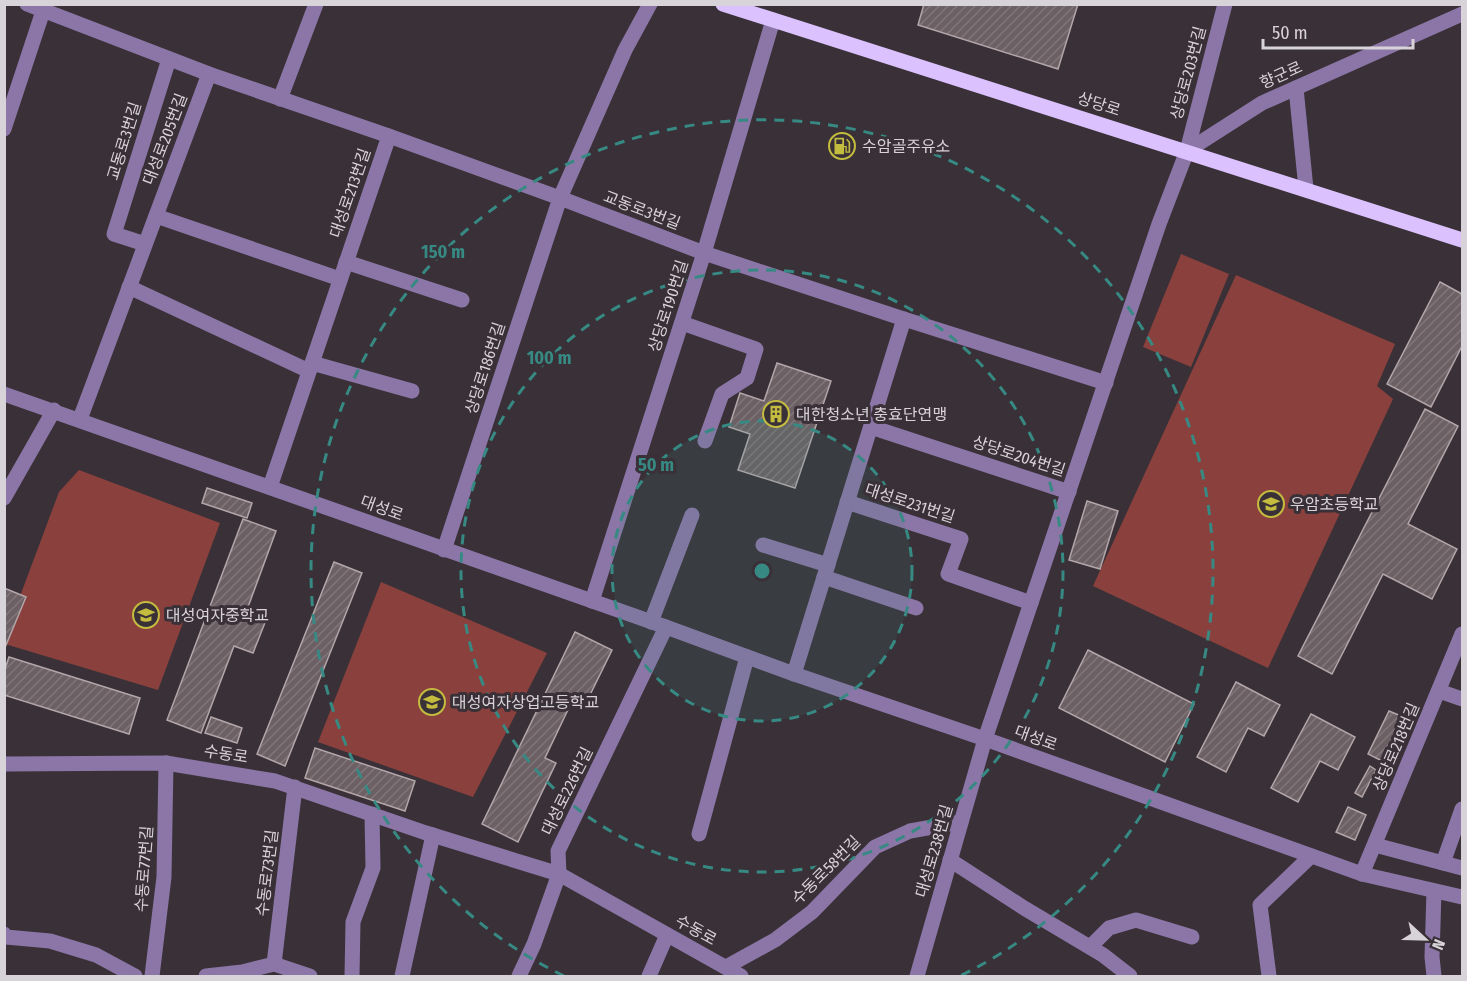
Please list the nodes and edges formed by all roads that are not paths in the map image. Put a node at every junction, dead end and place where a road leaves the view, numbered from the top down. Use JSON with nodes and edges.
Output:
{"nodes":[{"id":1,"x":27,"y":4,"type":"edge"},
{"id":2,"x":316,"y":4,"type":"edge"},
{"id":3,"x":650,"y":4,"type":"edge"},
{"id":4,"x":723,"y":4,"type":"edge"},
{"id":5,"x":1225,"y":4,"type":"edge"},
{"id":6,"x":43,"y":11,"type":"junction"},
{"id":7,"x":1462,"y":14,"type":"edge"},
{"id":8,"x":773,"y":20,"type":"junction"},
{"id":9,"x":169,"y":59,"type":"junction"},
{"id":10,"x":209,"y":74,"type":"junction"},
{"id":11,"x":1296,"y":88,"type":"junction"},
{"id":12,"x":280,"y":99,"type":"junction"},
{"id":13,"x":4,"y":129,"type":"edge"},
{"id":14,"x":389,"y":136,"type":"junction"},
{"id":15,"x":1187,"y":151,"type":"junction"},
{"id":16,"x":1306,"y":189,"type":"junction"},
{"id":17,"x":560,"y":198,"type":"junction"},
{"id":18,"x":156,"y":216,"type":"junction"},
{"id":19,"x":1462,"y":240,"type":"edge"},
{"id":20,"x":145,"y":244,"type":"junction"},
{"id":21,"x":704,"y":253,"type":"junction"},
{"id":22,"x":346,"y":262,"type":"junction"},
{"id":23,"x":340,"y":279,"type":"junction"},
{"id":24,"x":129,"y":287,"type":"junction"},
{"id":25,"x":462,"y":300,"type":"dead end"},
{"id":26,"x":904,"y":319,"type":"junction"},
{"id":27,"x":682,"y":323,"type":"junction"},
{"id":28,"x":310,"y":367,"type":"junction"},
{"id":29,"x":1106,"y":383,"type":"junction"},
{"id":30,"x":412,"y":391,"type":"dead end"},
{"id":31,"x":4,"y":394,"type":"edge"},
{"id":32,"x":54,"y":410,"type":"junction"},
{"id":33,"x":80,"y":419,"type":"junction"},
{"id":34,"x":871,"y":427,"type":"junction"},
{"id":35,"x":705,"y":441,"type":"dead end"},
{"id":36,"x":270,"y":487,"type":"junction"},
{"id":37,"x":1069,"y":492,"type":"junction"},
{"id":38,"x":4,"y":498,"type":"edge"},
{"id":39,"x":847,"y":502,"type":"junction"},
{"id":40,"x":692,"y":515,"type":"dead end"},
{"id":41,"x":763,"y":545,"type":"dead end"},
{"id":42,"x":444,"y":550,"type":"junction"},
{"id":43,"x":826,"y":571,"type":"junction"},
{"id":44,"x":592,"y":601,"type":"junction"},
{"id":45,"x":1031,"y":603,"type":"junction"},
{"id":46,"x":916,"y":608,"type":"dead end"},
{"id":47,"x":651,"y":622,"type":"junction"},
{"id":48,"x":666,"y":627,"type":"junction"},
{"id":49,"x":1462,"y":634,"type":"edge"},
{"id":50,"x":747,"y":657,"type":"junction"},
{"id":51,"x":794,"y":674,"type":"junction"},
{"id":52,"x":1439,"y":691,"type":"junction"},
{"id":53,"x":1462,"y":699,"type":"edge"},
{"id":54,"x":985,"y":739,"type":"junction"},
{"id":55,"x":166,"y":763,"type":"junction"},
{"id":56,"x":4,"y":764,"type":"edge"},
{"id":57,"x":295,"y":787,"type":"junction"},
{"id":58,"x":1462,"y":809,"type":"edge"},
{"id":59,"x":372,"y":814,"type":"junction"},
{"id":60,"x":961,"y":822,"type":"junction"},
{"id":61,"x":699,"y":834,"type":"dead end"},
{"id":62,"x":433,"y":835,"type":"junction"},
{"id":63,"x":1375,"y":845,"type":"junction"},
{"id":64,"x":1311,"y":856,"type":"junction"},
{"id":65,"x":950,"y":860,"type":"junction"},
{"id":66,"x":1443,"y":863,"type":"junction"},
{"id":67,"x":1462,"y":868,"type":"edge"},
{"id":68,"x":559,"y":874,"type":"junction"},
{"id":69,"x":1362,"y":874,"type":"junction"},
{"id":70,"x":1434,"y":891,"type":"junction"},
{"id":71,"x":1462,"y":897,"type":"edge"},
{"id":72,"x":4,"y":934,"type":"edge"},
{"id":73,"x":667,"y":935,"type":"junction"},
{"id":74,"x":1192,"y":937,"type":"dead end"},
{"id":75,"x":1090,"y":947,"type":"junction"},
{"id":76,"x":274,"y":964,"type":"junction"},
{"id":77,"x":726,"y":967,"type":"junction"},
{"id":78,"x":135,"y":976,"type":"edge"},
{"id":79,"x":152,"y":976,"type":"edge"},
{"id":80,"x":206,"y":976,"type":"edge"},
{"id":81,"x":310,"y":976,"type":"edge"},
{"id":82,"x":352,"y":976,"type":"edge"},
{"id":83,"x":402,"y":976,"type":"edge"},
{"id":84,"x":519,"y":976,"type":"edge"},
{"id":85,"x":649,"y":976,"type":"edge"},
{"id":86,"x":741,"y":976,"type":"edge"},
{"id":87,"x":920,"y":976,"type":"edge"},
{"id":88,"x":1130,"y":976,"type":"edge"},
{"id":89,"x":1269,"y":976,"type":"edge"},
{"id":90,"x":1434,"y":976,"type":"edge"}],
"edges":[{"from":1,"to":6,"type":"street","name":"교동로3번길"},
{"from":2,"to":12,"type":"street"},
{"from":3,"to":17,"type":"street","name":"상당로186번길"},
{"from":4,"to":8,"type":"main road","name":"상당로"},
{"from":5,"to":15,"type":"street","name":"상당로203번길"},
{"from":6,"to":9,"type":"street","name":"교동로3번길"},
{"from":6,"to":13,"type":"street"},
{"from":7,"to":11,"type":"street","name":"향군로"},
{"from":8,"to":15,"type":"main road","name":"상당로"},
{"from":8,"to":21,"type":"street","name":"상당로190번길"},
{"from":9,"to":10,"type":"street","name":"교동로3번길"},
{"from":9,"to":20,"type":"street","name":"교동로3번길"},
{"from":10,"to":12,"type":"street","name":"교동로3번길"},
{"from":10,"to":18,"type":"street","name":"대성로205번길"},
{"from":11,"to":15,"type":"street","name":"향군로"},
{"from":11,"to":16,"type":"street"},
{"from":12,"to":14,"type":"street","name":"교동로3번길"},
{"from":14,"to":17,"type":"street","name":"교동로3번길"},
{"from":14,"to":22,"type":"street","name":"대성로213번길"},
{"from":15,"to":16,"type":"main road","name":"상당로"},
{"from":15,"to":29,"type":"street","name":"상당로203번길"},
{"from":16,"to":19,"type":"main road","name":"상당로"},
{"from":17,"to":21,"type":"street","name":"교동로3번길"},
{"from":17,"to":42,"type":"street","name":"상당로186번길"},
{"from":18,"to":20,"type":"street","name":"대성로205번길"},
{"from":18,"to":23,"type":"street"},
{"from":20,"to":24,"type":"street","name":"대성로205번길"},
{"from":21,"to":26,"type":"street","name":"교동로3번길"},
{"from":21,"to":27,"type":"street","name":"상당로190번길"},
{"from":22,"to":23,"type":"street","name":"대성로213번길"},
{"from":22,"to":25,"type":"street","name":"대성로213번길"},
{"from":23,"to":28,"type":"street","name":"대성로213번길"},
{"from":24,"to":28,"type":"street"},
{"from":24,"to":33,"type":"street","name":"대성로205번길"},
{"from":26,"to":29,"type":"street","name":"교동로3번길"},
{"from":26,"to":34,"type":"street","name":"대성로231번길"},
{"from":27,"to":35,"type":"street"},
{"from":27,"to":44,"type":"street","name":"상당로190번길"},
{"from":28,"to":30,"type":"street"},
{"from":28,"to":36,"type":"street","name":"대성로213번길"},
{"from":29,"to":37,"type":"street","name":"상당로203번길"},
{"from":31,"to":32,"type":"street","name":"대성로"},
{"from":32,"to":33,"type":"street","name":"대성로"},
{"from":32,"to":38,"type":"street"},
{"from":33,"to":36,"type":"street","name":"대성로"},
{"from":34,"to":37,"type":"street","name":"상당로204번길"},
{"from":34,"to":39,"type":"street","name":"대성로231번길"},
{"from":36,"to":42,"type":"street","name":"대성로"},
{"from":37,"to":45,"type":"street","name":"대성로238번길"},
{"from":39,"to":43,"type":"street","name":"대성로231번길"},
{"from":39,"to":45,"type":"street","name":"대성로231번길"},
{"from":40,"to":47,"type":"street"},
{"from":41,"to":43,"type":"street"},
{"from":42,"to":44,"type":"street","name":"대성로"},
{"from":43,"to":46,"type":"street"},
{"from":43,"to":51,"type":"street","name":"대성로231번길"},
{"from":44,"to":47,"type":"street","name":"대성로"},
{"from":45,"to":54,"type":"street","name":"대성로238번길"},
{"from":47,"to":48,"type":"street","name":"대성로"},
{"from":48,"to":50,"type":"street","name":"대성로"},
{"from":48,"to":68,"type":"street","name":"대성로226번길"},
{"from":49,"to":52,"type":"street","name":"상당로218번길"},
{"from":50,"to":51,"type":"street","name":"대성로"},
{"from":50,"to":61,"type":"street"},
{"from":51,"to":54,"type":"street","name":"대성로"},
{"from":52,"to":53,"type":"street"},
{"from":52,"to":63,"type":"street","name":"상당로218번길"},
{"from":54,"to":60,"type":"street","name":"대성로238번길"},
{"from":54,"to":64,"type":"street","name":"대성로"},
{"from":55,"to":56,"type":"street","name":"수동로"},
{"from":55,"to":57,"type":"street","name":"수동로"},
{"from":55,"to":79,"type":"street","name":"수동로77번길"},
{"from":57,"to":59,"type":"street","name":"수동로"},
{"from":57,"to":76,"type":"street","name":"수동로73번길"},
{"from":58,"to":66,"type":"street"},
{"from":59,"to":62,"type":"street","name":"수동로"},
{"from":59,"to":82,"type":"street"},
{"from":60,"to":65,"type":"street","name":"대성로238번길"},
{"from":60,"to":77,"type":"street","name":"수동로58번길"},
{"from":62,"to":68,"type":"street","name":"수동로"},
{"from":62,"to":83,"type":"street"},
{"from":63,"to":66,"type":"street"},
{"from":63,"to":69,"type":"street","name":"상당로218번길"},
{"from":64,"to":69,"type":"street","name":"대성로"},
{"from":64,"to":89,"type":"street"},
{"from":65,"to":75,"type":"street"},
{"from":65,"to":87,"type":"street","name":"대성로238번길"},
{"from":66,"to":67,"type":"street"},
{"from":68,"to":73,"type":"street","name":"수동로"},
{"from":68,"to":84,"type":"street","name":"대성로226번길"},
{"from":69,"to":70,"type":"street","name":"대성로"},
{"from":70,"to":71,"type":"street","name":"대성로"},
{"from":70,"to":90,"type":"street"},
{"from":72,"to":78,"type":"street"},
{"from":73,"to":77,"type":"street","name":"수동로"},
{"from":73,"to":85,"type":"street"},
{"from":74,"to":75,"type":"street"},
{"from":75,"to":88,"type":"street"},
{"from":76,"to":80,"type":"street"},
{"from":76,"to":81,"type":"street"},
{"from":77,"to":86,"type":"street","name":"수동로"}]}
